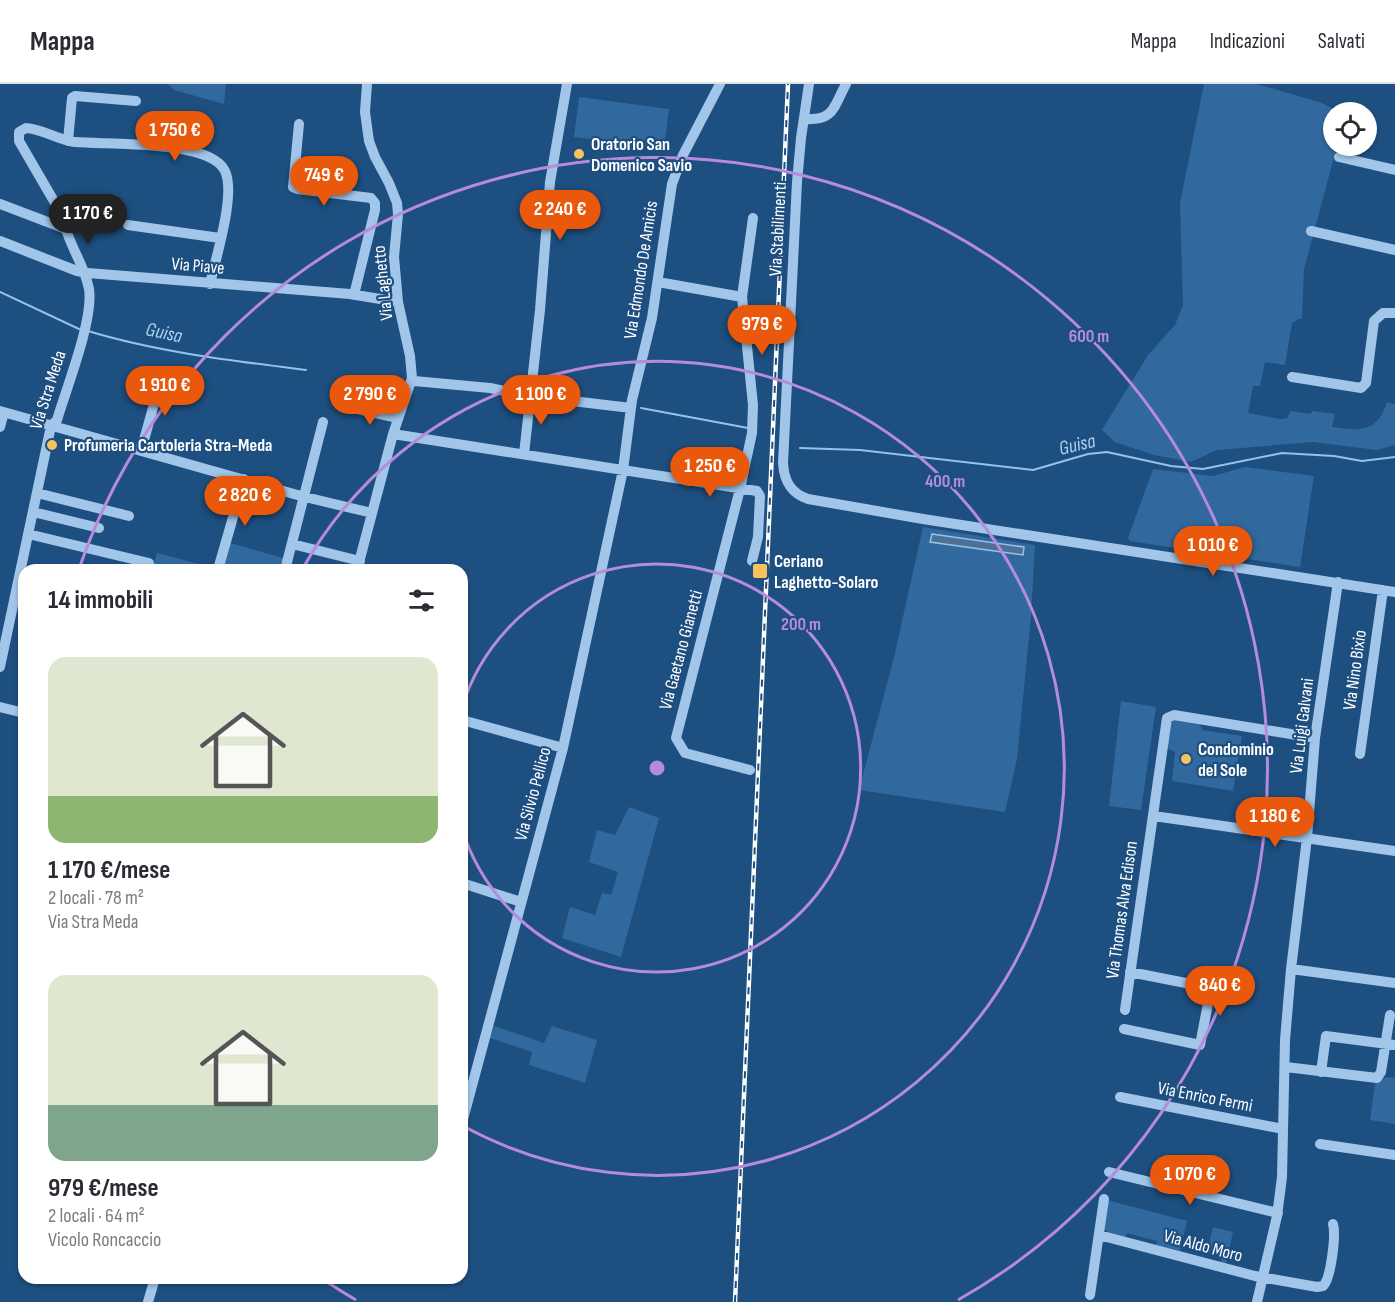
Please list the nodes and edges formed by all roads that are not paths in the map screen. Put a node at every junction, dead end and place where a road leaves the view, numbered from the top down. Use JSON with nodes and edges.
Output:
{"nodes":[{"id":1,"x":367,"y":84,"type":"edge"},
{"id":2,"x":567,"y":84,"type":"edge"},
{"id":3,"x":720,"y":84,"type":"edge"},
{"id":4,"x":809,"y":84,"type":"edge"},
{"id":5,"x":846,"y":84,"type":"edge"},
{"id":6,"x":136,"y":101,"type":"dead end"},
{"id":7,"x":804,"y":118,"type":"junction"},
{"id":8,"x":299,"y":124,"type":"dead end"},
{"id":9,"x":68,"y":141,"type":"junction"},
{"id":10,"x":1339,"y":157,"type":"dead end"},
{"id":11,"x":1395,"y":171,"type":"edge"},
{"id":12,"x":0,"y":204,"type":"edge"},
{"id":13,"x":753,"y":218,"type":"dead end"},
{"id":14,"x":128,"y":225,"type":"dead end"},
{"id":15,"x":66,"y":229,"type":"junction"},
{"id":16,"x":1311,"y":231,"type":"dead end"},
{"id":17,"x":220,"y":238,"type":"junction"},
{"id":18,"x":0,"y":241,"type":"edge"},
{"id":19,"x":1395,"y":250,"type":"edge"},
{"id":20,"x":85,"y":272,"type":"junction"},
{"id":21,"x":658,"y":282,"type":"junction"},
{"id":22,"x":210,"y":284,"type":"junction"},
{"id":23,"x":354,"y":295,"type":"junction"},
{"id":24,"x":742,"y":297,"type":"junction"},
{"id":25,"x":398,"y":302,"type":"junction"},
{"id":26,"x":1395,"y":313,"type":"edge"},
{"id":27,"x":162,"y":375,"type":"dead end"},
{"id":28,"x":1292,"y":377,"type":"dead end"},
{"id":29,"x":412,"y":378,"type":"junction"},
{"id":30,"x":530,"y":396,"type":"junction"},
{"id":31,"x":349,"y":407,"type":"dead end"},
{"id":32,"x":631,"y":408,"type":"junction"},
{"id":33,"x":2,"y":412,"type":"edge"},
{"id":34,"x":398,"y":418,"type":"junction"},
{"id":35,"x":323,"y":422,"type":"dead end"},
{"id":36,"x":51,"y":426,"type":"junction"},
{"id":37,"x":0,"y":427,"type":"edge"},
{"id":38,"x":393,"y":434,"type":"junction"},
{"id":39,"x":141,"y":451,"type":"junction"},
{"id":40,"x":524,"y":454,"type":"junction"},
{"id":41,"x":623,"y":470,"type":"junction"},
{"id":42,"x":244,"y":479,"type":"junction"},
{"id":43,"x":740,"y":489,"type":"junction"},
{"id":44,"x":37,"y":493,"type":"junction"},
{"id":45,"x":306,"y":497,"type":"junction"},
{"id":46,"x":33,"y":512,"type":"junction"},
{"id":47,"x":372,"y":513,"type":"junction"},
{"id":48,"x":129,"y":516,"type":"dead end"},
{"id":49,"x":99,"y":528,"type":"dead end"},
{"id":50,"x":28,"y":534,"type":"junction"},
{"id":51,"x":292,"y":544,"type":"junction"},
{"id":52,"x":752,"y":561,"type":"dead end"},
{"id":53,"x":150,"y":563,"type":"dead end"},
{"id":54,"x":23,"y":564,"type":"edge"},
{"id":55,"x":220,"y":564,"type":"edge"},
{"id":56,"x":287,"y":564,"type":"edge"},
{"id":57,"x":352,"y":564,"type":"edge"},
{"id":58,"x":359,"y":564,"type":"edge"},
{"id":59,"x":1338,"y":582,"type":"junction"},
{"id":60,"x":18,"y":587,"type":"edge"},
{"id":61,"x":1383,"y":590,"type":"junction"},
{"id":62,"x":1395,"y":592,"type":"edge"},
{"id":63,"x":11,"y":614,"type":"junction"},
{"id":64,"x":18,"y":616,"type":"edge"},
{"id":65,"x":0,"y":667,"type":"edge"},
{"id":66,"x":1,"y":708,"type":"edge"},
{"id":67,"x":18,"y":712,"type":"edge"},
{"id":68,"x":468,"y":722,"type":"edge"},
{"id":69,"x":1316,"y":738,"type":"junction"},
{"id":70,"x":549,"y":744,"type":"junction"},
{"id":71,"x":563,"y":748,"type":"junction"},
{"id":72,"x":1359,"y":754,"type":"dead end"},
{"id":73,"x":750,"y":771,"type":"dead end"},
{"id":74,"x":555,"y":775,"type":"junction"},
{"id":75,"x":1154,"y":816,"type":"junction"},
{"id":76,"x":1307,"y":838,"type":"junction"},
{"id":77,"x":1395,"y":851,"type":"edge"},
{"id":78,"x":468,"y":885,"type":"edge"},
{"id":79,"x":521,"y":902,"type":"junction"},
{"id":80,"x":1291,"y":969,"type":"junction"},
{"id":81,"x":1130,"y":972,"type":"junction"},
{"id":82,"x":1395,"y":983,"type":"edge"},
{"id":83,"x":1125,"y":1010,"type":"dead end"},
{"id":84,"x":1390,"y":1015,"type":"dead end"},
{"id":85,"x":1124,"y":1029,"type":"dead end"},
{"id":86,"x":1390,"y":1045,"type":"edge"},
{"id":87,"x":1286,"y":1067,"type":"junction"},
{"id":88,"x":1321,"y":1072,"type":"junction"},
{"id":89,"x":1120,"y":1097,"type":"dead end"},
{"id":90,"x":468,"y":1099,"type":"edge"},
{"id":91,"x":1283,"y":1129,"type":"junction"},
{"id":92,"x":1320,"y":1144,"type":"dead end"},
{"id":93,"x":1395,"y":1155,"type":"edge"},
{"id":94,"x":1109,"y":1172,"type":"dead end"},
{"id":95,"x":1104,"y":1199,"type":"dead end"},
{"id":96,"x":1278,"y":1212,"type":"junction"},
{"id":97,"x":1333,"y":1224,"type":"dead end"},
{"id":98,"x":1099,"y":1235,"type":"junction"},
{"id":99,"x":1264,"y":1278,"type":"junction"},
{"id":100,"x":153,"y":1284,"type":"edge"},
{"id":101,"x":1090,"y":1295,"type":"dead end"},
{"id":102,"x":148,"y":1302,"type":"edge"},
{"id":103,"x":1257,"y":1302,"type":"edge"}],
"edges":[{"from":1,"to":25,"type":"street","name":"Via Laghetto"},
{"from":2,"to":30,"type":"street"},
{"from":3,"to":21,"type":"street","name":"Via Edmondo De Amicis"},
{"from":4,"to":7,"type":"street","name":"Via Stabilimenti"},
{"from":5,"to":7,"type":"street"},
{"from":6,"to":9,"type":"street"},
{"from":7,"to":59,"type":"street","name":"Via Stabilimenti"},
{"from":8,"to":23,"type":"street"},
{"from":9,"to":15,"type":"street","name":"Via Stra Meda"},
{"from":9,"to":17,"type":"street"},
{"from":10,"to":11,"type":"street"},
{"from":12,"to":15,"type":"street"},
{"from":13,"to":24,"type":"street","name":"Via Gaetano Gianetti"},
{"from":14,"to":17,"type":"street"},
{"from":15,"to":20,"type":"street","name":"Via Stra Meda"},
{"from":16,"to":19,"type":"street"},
{"from":17,"to":22,"type":"street"},
{"from":18,"to":20,"type":"street","name":"Via Piave"},
{"from":20,"to":22,"type":"street","name":"Via Piave"},
{"from":20,"to":36,"type":"street","name":"Via Stra Meda"},
{"from":21,"to":24,"type":"street"},
{"from":21,"to":32,"type":"street","name":"Via Edmondo De Amicis"},
{"from":22,"to":23,"type":"street","name":"Via Piave"},
{"from":23,"to":25,"type":"street","name":"Via Piave"},
{"from":24,"to":43,"type":"street","name":"Via Gaetano Gianetti"},
{"from":25,"to":29,"type":"street","name":"Via Laghetto"},
{"from":26,"to":28,"type":"street"},
{"from":27,"to":39,"type":"street"},
{"from":29,"to":30,"type":"street"},
{"from":29,"to":34,"type":"street"},
{"from":30,"to":32,"type":"street"},
{"from":30,"to":40,"type":"street"},
{"from":31,"to":34,"type":"street"},
{"from":32,"to":41,"type":"street","name":"Via Edmondo De Amicis"},
{"from":33,"to":36,"type":"street"},
{"from":33,"to":37,"type":"street"},
{"from":34,"to":38,"type":"street"},
{"from":35,"to":45,"type":"street"},
{"from":36,"to":39,"type":"street"},
{"from":36,"to":44,"type":"street","name":"Via Stra Meda"},
{"from":38,"to":40,"type":"street"},
{"from":38,"to":47,"type":"street"},
{"from":39,"to":42,"type":"street"},
{"from":40,"to":41,"type":"street"},
{"from":41,"to":43,"type":"street"},
{"from":41,"to":71,"type":"street","name":"Via Silvio Pellico"},
{"from":42,"to":45,"type":"street"},
{"from":42,"to":55,"type":"street"},
{"from":43,"to":52,"type":"street"},
{"from":43,"to":73,"type":"street","name":"Via Gaetano Gianetti"},
{"from":44,"to":46,"type":"street","name":"Via Stra Meda"},
{"from":44,"to":48,"type":"street"},
{"from":45,"to":47,"type":"street"},
{"from":45,"to":51,"type":"street"},
{"from":46,"to":49,"type":"street"},
{"from":46,"to":50,"type":"street","name":"Via Stra Meda"},
{"from":47,"to":58,"type":"street"},
{"from":50,"to":53,"type":"street"},
{"from":50,"to":54,"type":"street","name":"Via Stra Meda"},
{"from":51,"to":56,"type":"street"},
{"from":51,"to":57,"type":"street"},
{"from":59,"to":61,"type":"street","name":"Via Stabilimenti"},
{"from":59,"to":69,"type":"street","name":"Via Luigi Galvani"},
{"from":60,"to":63,"type":"street","name":"Via Stra Meda"},
{"from":61,"to":62,"type":"street","name":"Via Stabilimenti"},
{"from":61,"to":72,"type":"street","name":"Via Nino Bixio"},
{"from":63,"to":64,"type":"street"},
{"from":63,"to":65,"type":"street","name":"Via Stra Meda"},
{"from":66,"to":67,"type":"street"},
{"from":68,"to":70,"type":"street"},
{"from":69,"to":75,"type":"street","name":"Via Thomas Alva Edison"},
{"from":69,"to":76,"type":"street","name":"Via Luigi Galvani"},
{"from":70,"to":71,"type":"street"},
{"from":70,"to":74,"type":"street"},
{"from":71,"to":74,"type":"street","name":"Via Silvio Pellico"},
{"from":74,"to":79,"type":"street","name":"Via Silvio Pellico"},
{"from":75,"to":76,"type":"street"},
{"from":75,"to":81,"type":"street","name":"Via Thomas Alva Edison"},
{"from":76,"to":77,"type":"street"},
{"from":76,"to":80,"type":"street","name":"Via Luigi Galvani"},
{"from":78,"to":79,"type":"street"},
{"from":79,"to":90,"type":"street","name":"Via Silvio Pellico"},
{"from":80,"to":82,"type":"street"},
{"from":80,"to":87,"type":"street","name":"Via Luigi Galvani"},
{"from":81,"to":83,"type":"street","name":"Via Thomas Alva Edison"},
{"from":81,"to":85,"type":"street"},
{"from":84,"to":86,"type":"street"},
{"from":86,"to":88,"type":"street"},
{"from":86,"to":88,"type":"street"},
{"from":87,"to":88,"type":"street"},
{"from":87,"to":91,"type":"street","name":"Via Luigi Galvani"},
{"from":89,"to":91,"type":"street","name":"Via Enrico Fermi"},
{"from":91,"to":96,"type":"street","name":"Via Luigi Galvani"},
{"from":92,"to":93,"type":"street"},
{"from":94,"to":96,"type":"street"},
{"from":95,"to":98,"type":"street"},
{"from":96,"to":99,"type":"street","name":"Via Luigi Galvani"},
{"from":97,"to":99,"type":"street","name":"Via Aldo Moro"},
{"from":98,"to":99,"type":"street","name":"Via Aldo Moro"},
{"from":98,"to":101,"type":"street"},
{"from":99,"to":103,"type":"street","name":"Via Luigi Galvani"},
{"from":100,"to":102,"type":"street"}]}
